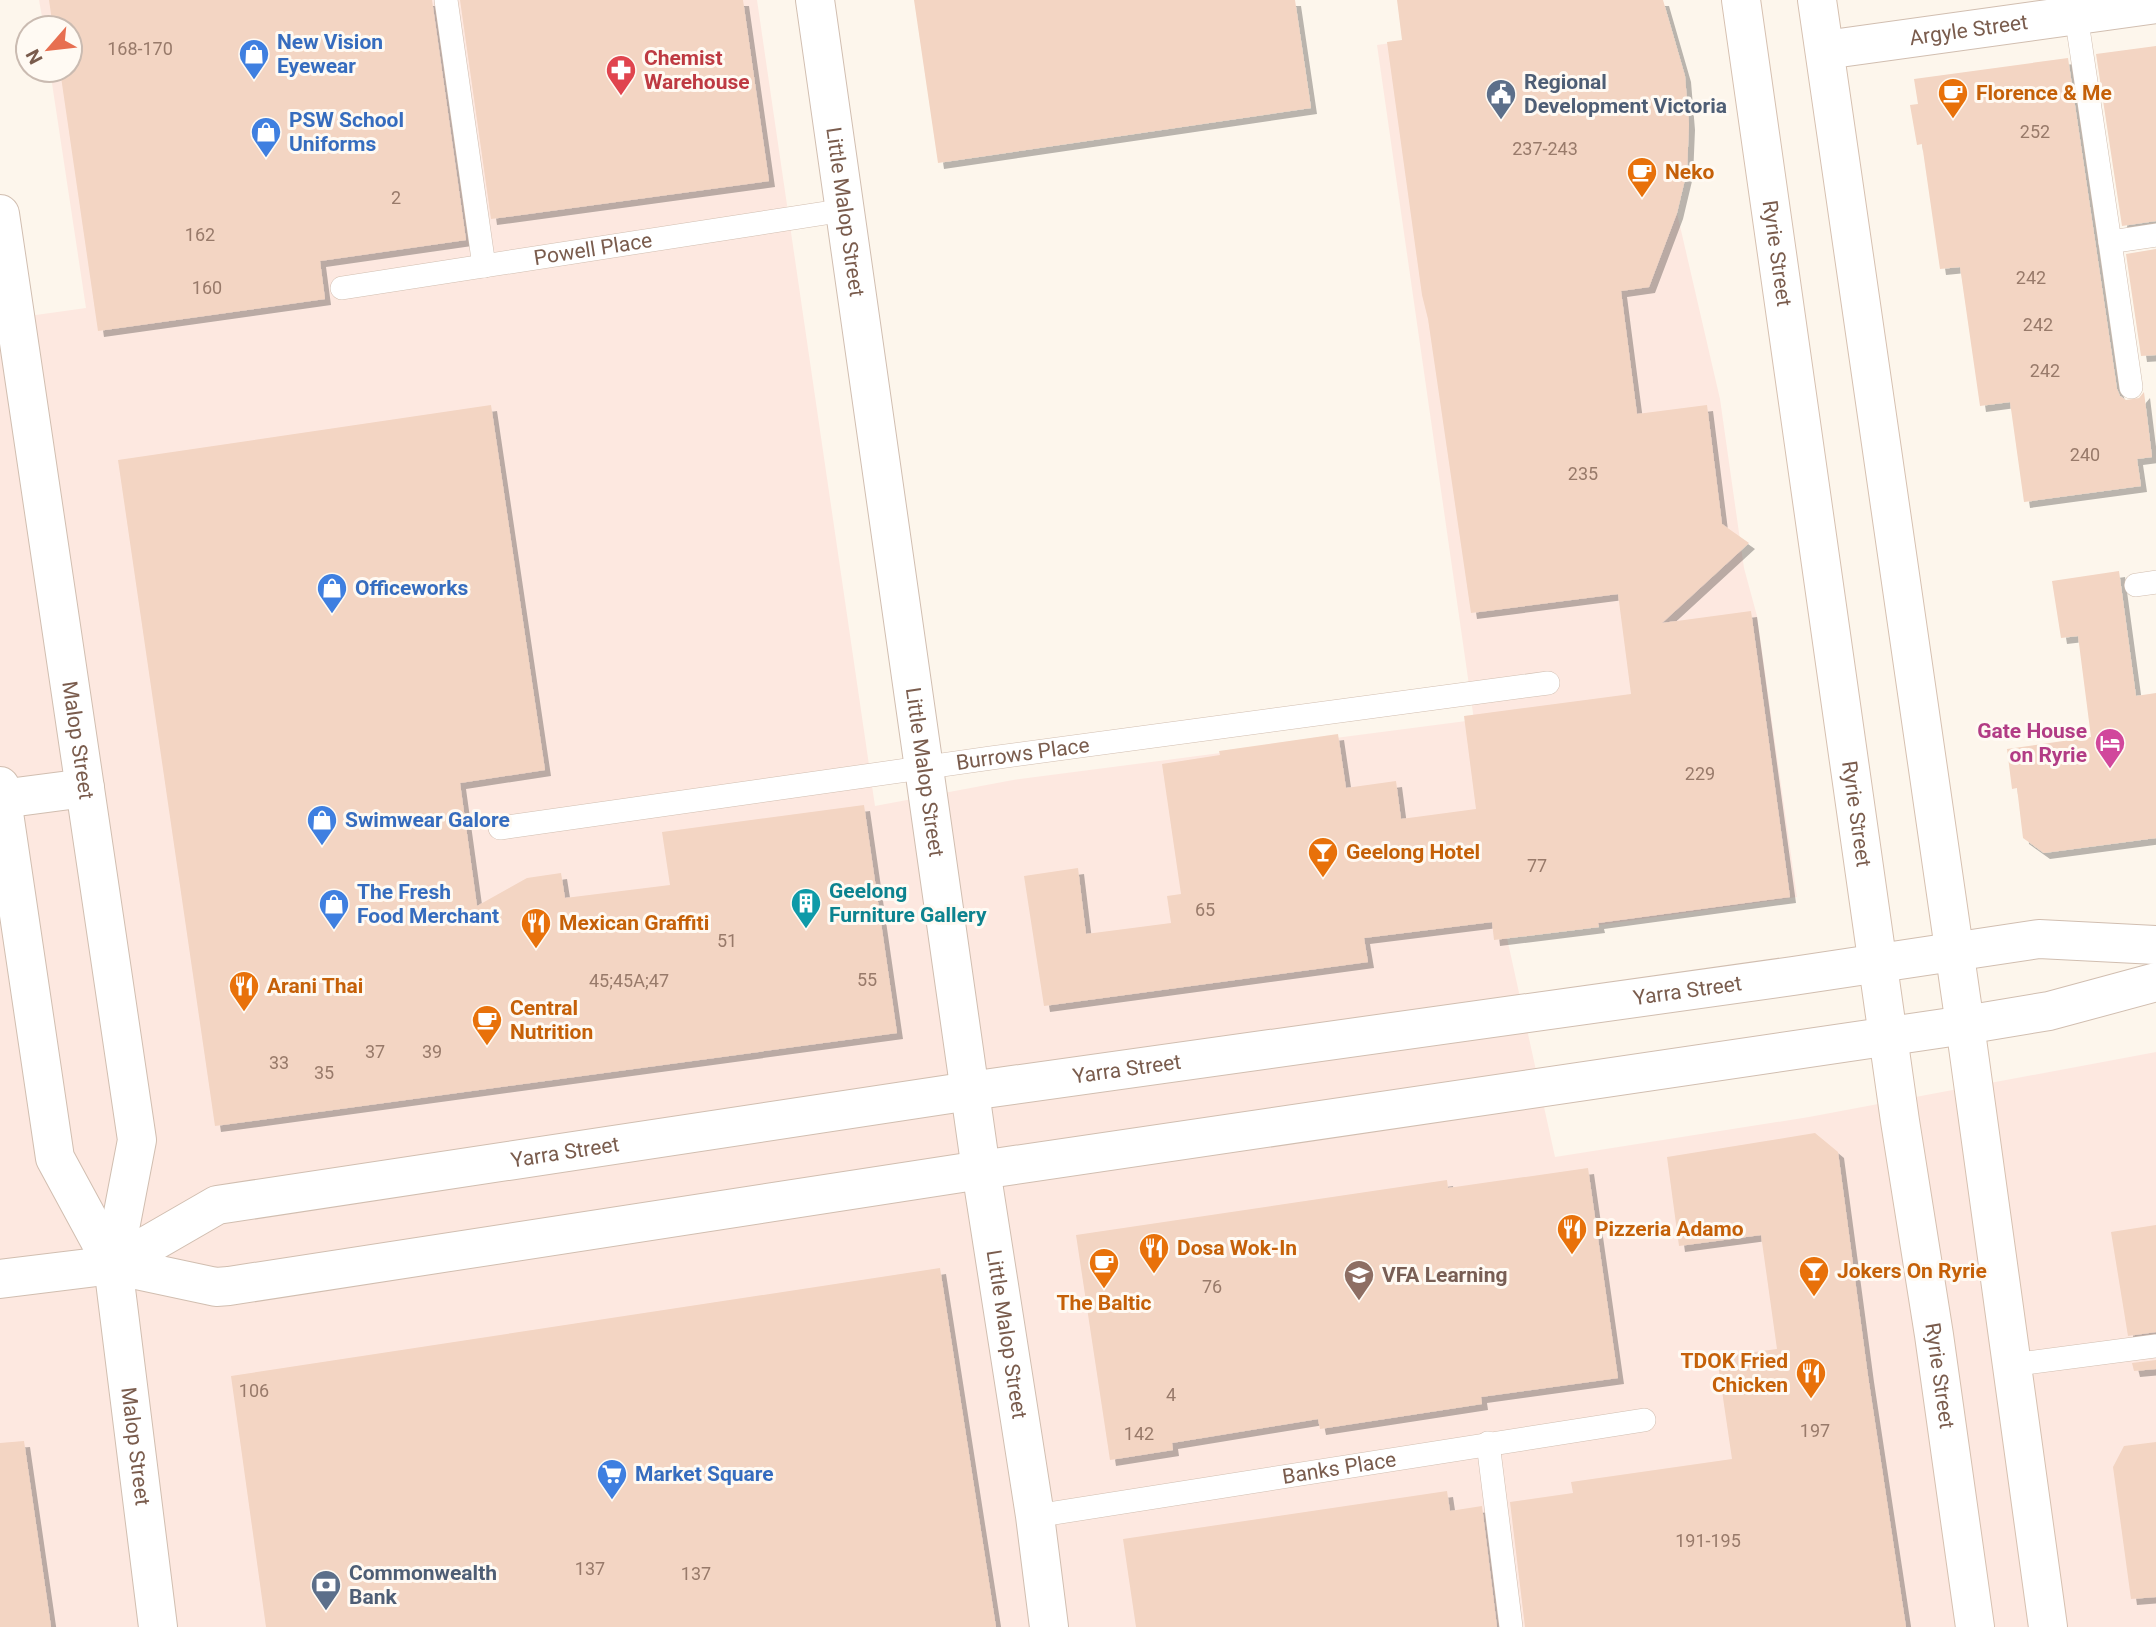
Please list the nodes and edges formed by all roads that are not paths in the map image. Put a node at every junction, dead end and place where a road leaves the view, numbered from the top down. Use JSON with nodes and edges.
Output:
{"nodes":[{"id":1,"x":446,"y":0,"type":"edge"},
{"id":2,"x":814,"y":0,"type":"edge"},
{"id":3,"x":1741,"y":0,"type":"edge"},
{"id":4,"x":1818,"y":0,"type":"edge"},
{"id":5,"x":2156,"y":4,"type":"edge"},
{"id":6,"x":2076,"y":15,"type":"junction"},
{"id":7,"x":1825,"y":50,"type":"junction"},
{"id":8,"x":845,"y":210,"type":"junction"},
{"id":9,"x":0,"y":214,"type":"edge"},
{"id":10,"x":2156,"y":235,"type":"edge"},
{"id":11,"x":2110,"y":242,"type":"junction"},
{"id":12,"x":484,"y":266,"type":"junction"},
{"id":13,"x":342,"y":288,"type":"dead end"},
{"id":14,"x":2131,"y":387,"type":"dead end"},
{"id":15,"x":1548,"y":684,"type":"dead end"},
{"id":16,"x":924,"y":768,"type":"junction"},
{"id":17,"x":85,"y":789,"type":"junction"},
{"id":18,"x":1,"y":793,"type":"edge"},
{"id":19,"x":500,"y":828,"type":"dead end"},
{"id":20,"x":2156,"y":945,"type":"edge"},
{"id":21,"x":1954,"y":952,"type":"junction"},
{"id":22,"x":1877,"y":964,"type":"junction"},
{"id":23,"x":2156,"y":982,"type":"edge"},
{"id":24,"x":1965,"y":1025,"type":"junction"},
{"id":25,"x":1888,"y":1037,"type":"junction"},
{"id":26,"x":970,"y":1091,"type":"junction"},
{"id":27,"x":981,"y":1170,"type":"junction"},
{"id":28,"x":113,"y":1265,"type":"junction"},
{"id":29,"x":0,"y":1279,"type":"edge"},
{"id":30,"x":2156,"y":1346,"type":"edge"},
{"id":31,"x":2011,"y":1365,"type":"junction"},
{"id":32,"x":1644,"y":1420,"type":"dead end"},
{"id":33,"x":1488,"y":1443,"type":"junction"},
{"id":34,"x":1035,"y":1516,"type":"junction"},
{"id":35,"x":158,"y":1627,"type":"edge"},
{"id":36,"x":1049,"y":1627,"type":"edge"},
{"id":37,"x":1511,"y":1627,"type":"edge"},
{"id":38,"x":1975,"y":1627,"type":"edge"},
{"id":39,"x":2048,"y":1627,"type":"edge"}],
"edges":[{"from":1,"to":12,"type":"lane"},
{"from":2,"to":8,"type":"street","name":"Little Malop Street"},
{"from":3,"to":22,"type":"street","name":"Ryrie Street"},
{"from":4,"to":7,"type":"street"},
{"from":5,"to":6,"type":"street","name":"Argyle Street"},
{"from":6,"to":7,"type":"street","name":"Argyle Street"},
{"from":6,"to":11,"type":"lane"},
{"from":7,"to":21,"type":"street"},
{"from":8,"to":12,"type":"lane","name":"Powell Place"},
{"from":8,"to":16,"type":"street","name":"Little Malop Street"},
{"from":9,"to":17,"type":"street","name":"Malop Street"},
{"from":10,"to":11,"type":"lane"},
{"from":11,"to":14,"type":"lane"},
{"from":12,"to":13,"type":"lane","name":"Powell Place"},
{"from":15,"to":16,"type":"lane","name":"Burrows Place"},
{"from":16,"to":19,"type":"lane","name":"Burrows Place"},
{"from":16,"to":26,"type":"street","name":"Little Malop Street"},
{"from":17,"to":18,"type":"street"},
{"from":17,"to":28,"type":"street","name":"Malop Street"},
{"from":18,"to":28,"type":"street","name":"Malop Street"},
{"from":20,"to":21,"type":"street","name":"Yarra Street"},
{"from":21,"to":22,"type":"street","name":"Yarra Street"},
{"from":21,"to":24,"type":"street"},
{"from":22,"to":25,"type":"street","name":"Ryrie Street"},
{"from":22,"to":26,"type":"street","name":"Yarra Street"},
{"from":23,"to":24,"type":"street","name":"Yarra Street"},
{"from":24,"to":25,"type":"street","name":"Yarra Street"},
{"from":24,"to":31,"type":"street"},
{"from":25,"to":27,"type":"street","name":"Yarra Street"},
{"from":25,"to":38,"type":"street","name":"Ryrie Street"},
{"from":26,"to":27,"type":"street","name":"Little Malop Street"},
{"from":26,"to":28,"type":"street","name":"Yarra Street"},
{"from":27,"to":28,"type":"street","name":"Yarra Street"},
{"from":27,"to":34,"type":"street","name":"Little Malop Street"},
{"from":28,"to":29,"type":"street","name":"Yarra Street"},
{"from":28,"to":35,"type":"street","name":"Malop Street"},
{"from":30,"to":31,"type":"lane"},
{"from":31,"to":39,"type":"street"},
{"from":32,"to":33,"type":"lane","name":"Banks Place"},
{"from":33,"to":34,"type":"lane","name":"Banks Place"},
{"from":33,"to":37,"type":"lane"},
{"from":34,"to":36,"type":"street","name":"Little Malop Street"}]}
